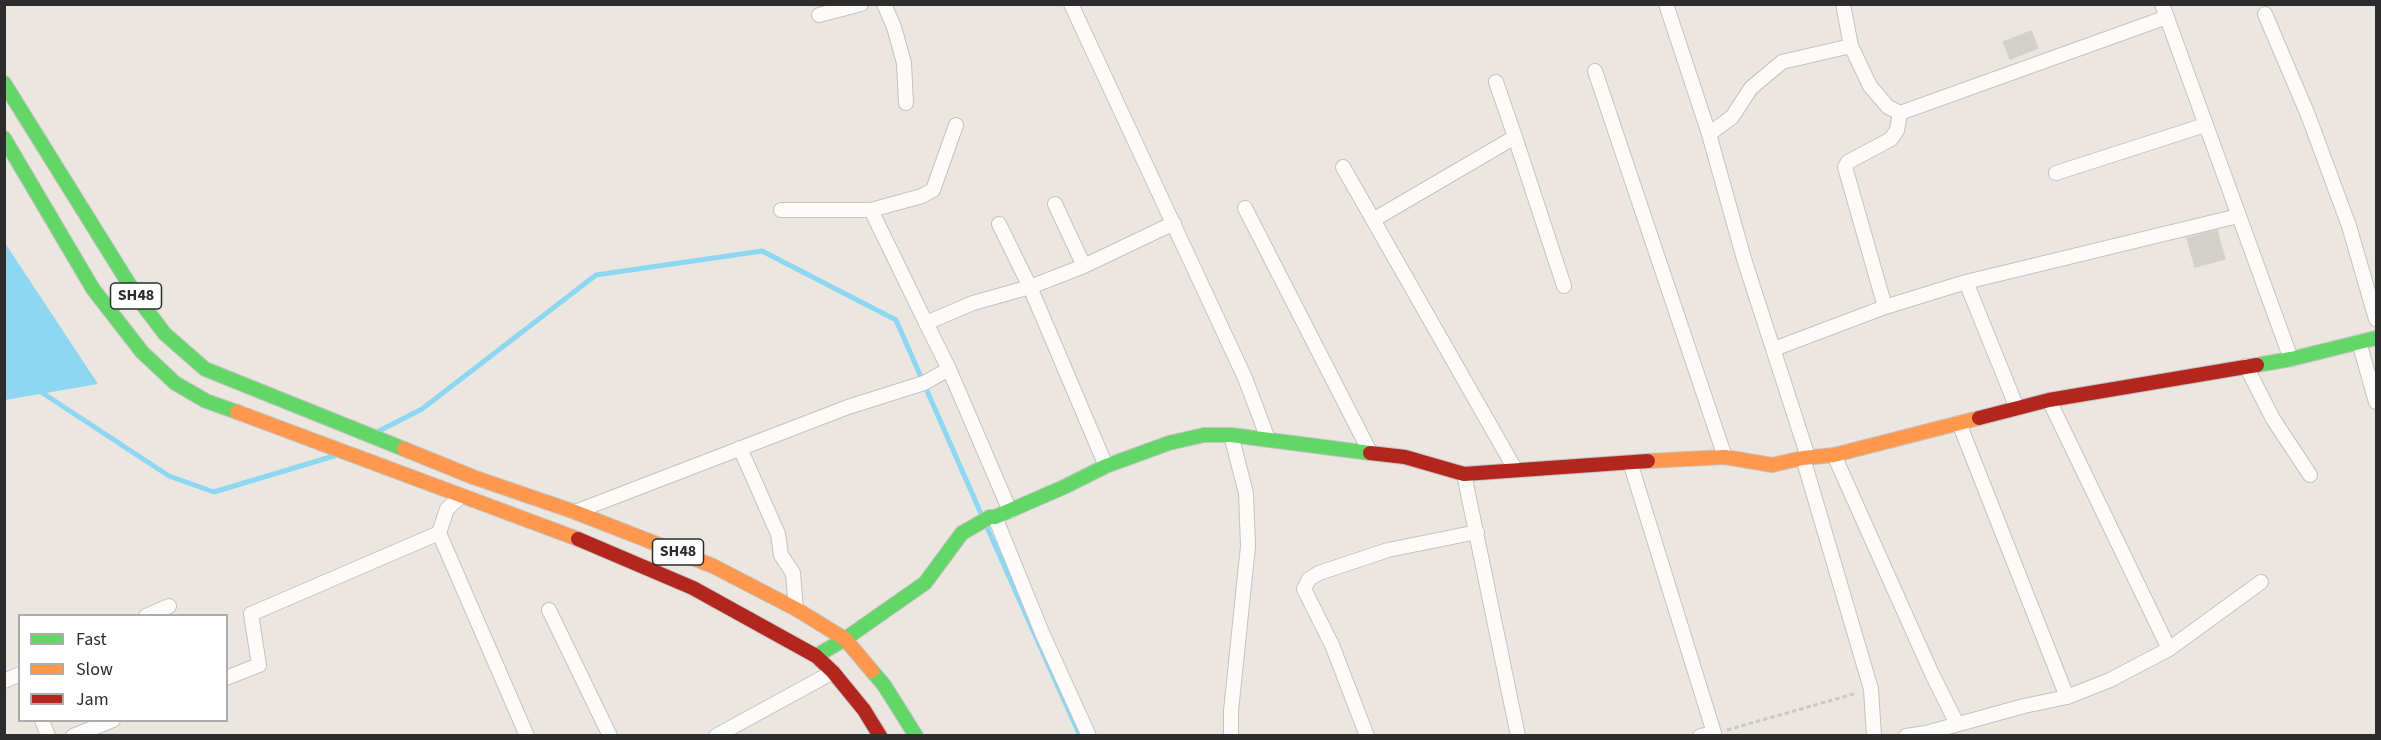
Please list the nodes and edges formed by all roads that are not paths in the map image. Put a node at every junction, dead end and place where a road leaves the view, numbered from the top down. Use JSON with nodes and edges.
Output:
{"nodes":[{"id":1,"x":861,"y":4,"type":"edge"},
{"id":2,"x":884,"y":4,"type":"edge"},
{"id":3,"x":1071,"y":4,"type":"edge"},
{"id":4,"x":1666,"y":4,"type":"edge"},
{"id":5,"x":1844,"y":4,"type":"edge"},
{"id":6,"x":2164,"y":11,"type":"edge"},
{"id":7,"x":2265,"y":14,"type":"dead end"},
{"id":8,"x":819,"y":15,"type":"dead end"},
{"id":9,"x":1851,"y":46,"type":"junction"},
{"id":10,"x":1595,"y":71,"type":"dead end"},
{"id":11,"x":4,"y":82,"type":"edge"},
{"id":12,"x":1496,"y":82,"type":"dead end"},
{"id":13,"x":906,"y":103,"type":"dead end"},
{"id":14,"x":1900,"y":112,"type":"junction"},
{"id":15,"x":956,"y":124,"type":"dead end"},
{"id":16,"x":2205,"y":125,"type":"junction"},
{"id":17,"x":1709,"y":134,"type":"junction"},
{"id":18,"x":1515,"y":137,"type":"junction"},
{"id":19,"x":4,"y":138,"type":"edge"},
{"id":20,"x":1343,"y":168,"type":"dead end"},
{"id":21,"x":2056,"y":173,"type":"dead end"},
{"id":22,"x":1054,"y":204,"type":"dead end"},
{"id":23,"x":1245,"y":208,"type":"dead end"},
{"id":24,"x":781,"y":210,"type":"dead end"},
{"id":25,"x":871,"y":210,"type":"junction"},
{"id":26,"x":2238,"y":216,"type":"junction"},
{"id":27,"x":1372,"y":219,"type":"junction"},
{"id":28,"x":1174,"y":223,"type":"junction"},
{"id":29,"x":999,"y":224,"type":"dead end"},
{"id":30,"x":1084,"y":266,"type":"junction"},
{"id":31,"x":1966,"y":282,"type":"junction"},
{"id":32,"x":1564,"y":286,"type":"dead end"},
{"id":33,"x":1030,"y":287,"type":"junction"},
{"id":34,"x":1885,"y":307,"type":"junction"},
{"id":35,"x":2376,"y":319,"type":"edge"},
{"id":36,"x":926,"y":323,"type":"junction"},
{"id":37,"x":2376,"y":338,"type":"edge"},
{"id":38,"x":2359,"y":342,"type":"junction"},
{"id":39,"x":1774,"y":349,"type":"junction"},
{"id":40,"x":2291,"y":359,"type":"junction"},
{"id":41,"x":2246,"y":366,"type":"junction"},
{"id":42,"x":949,"y":369,"type":"junction"},
{"id":43,"x":2049,"y":399,"type":"junction"},
{"id":44,"x":2376,"y":402,"type":"edge"},
{"id":45,"x":2017,"y":408,"type":"junction"},
{"id":46,"x":1959,"y":423,"type":"junction"},
{"id":47,"x":1231,"y":435,"type":"junction"},
{"id":48,"x":1268,"y":440,"type":"junction"},
{"id":49,"x":740,"y":448,"type":"junction"},
{"id":50,"x":1370,"y":452,"type":"junction"},
{"id":51,"x":1834,"y":455,"type":"junction"},
{"id":52,"x":1725,"y":457,"type":"junction"},
{"id":53,"x":1805,"y":458,"type":"junction"},
{"id":54,"x":1630,"y":462,"type":"junction"},
{"id":55,"x":1106,"y":466,"type":"junction"},
{"id":56,"x":1515,"y":469,"type":"junction"},
{"id":57,"x":1464,"y":474,"type":"junction"},
{"id":58,"x":2310,"y":475,"type":"dead end"},
{"id":59,"x":461,"y":496,"type":"junction"},
{"id":60,"x":1010,"y":511,"type":"junction"},
{"id":61,"x":575,"y":512,"type":"junction"},
{"id":62,"x":994,"y":517,"type":"junction"},
{"id":63,"x":1477,"y":531,"type":"junction"},
{"id":64,"x":439,"y":533,"type":"junction"},
{"id":65,"x":2261,"y":582,"type":"dead end"},
{"id":66,"x":169,"y":606,"type":"dead end"},
{"id":67,"x":796,"y":609,"type":"junction"},
{"id":68,"x":549,"y":610,"type":"dead end"},
{"id":69,"x":149,"y":614,"type":"edge"},
{"id":70,"x":845,"y":639,"type":"junction"},
{"id":71,"x":2169,"y":650,"type":"junction"},
{"id":72,"x":816,"y":656,"type":"junction"},
{"id":73,"x":833,"y":672,"type":"junction"},
{"id":74,"x":18,"y":675,"type":"edge"},
{"id":75,"x":228,"y":677,"type":"edge"},
{"id":76,"x":4,"y":681,"type":"edge"},
{"id":77,"x":2067,"y":697,"type":"junction"},
{"id":78,"x":108,"y":722,"type":"edge"},
{"id":79,"x":1957,"y":724,"type":"junction"},
{"id":80,"x":1926,"y":734,"type":"edge"},
{"id":81,"x":73,"y":735,"type":"edge"},
{"id":82,"x":527,"y":735,"type":"edge"},
{"id":83,"x":610,"y":735,"type":"edge"},
{"id":84,"x":716,"y":735,"type":"edge"},
{"id":85,"x":880,"y":735,"type":"edge"},
{"id":86,"x":916,"y":735,"type":"edge"},
{"id":87,"x":1089,"y":735,"type":"edge"},
{"id":88,"x":1231,"y":735,"type":"edge"},
{"id":89,"x":1367,"y":735,"type":"edge"},
{"id":90,"x":1518,"y":735,"type":"edge"},
{"id":91,"x":1700,"y":735,"type":"edge"},
{"id":92,"x":1874,"y":735,"type":"edge"},
{"id":93,"x":1906,"y":735,"type":"edge"}],
"edges":[{"from":1,"to":8,"type":"street"},
{"from":2,"to":13,"type":"street"},
{"from":3,"to":28,"type":"street"},
{"from":4,"to":17,"type":"street"},
{"from":5,"to":9,"type":"street"},
{"from":6,"to":14,"type":"street"},
{"from":6,"to":16,"type":"street"},
{"from":7,"to":35,"type":"street"},
{"from":9,"to":14,"type":"street"},
{"from":9,"to":17,"type":"street"},
{"from":10,"to":52,"type":"street"},
{"from":11,"to":61,"type":"main road","number":"SH48"},
{"from":12,"to":18,"type":"street"},
{"from":14,"to":34,"type":"street"},
{"from":15,"to":25,"type":"street"},
{"from":16,"to":21,"type":"street"},
{"from":16,"to":26,"type":"street"},
{"from":17,"to":39,"type":"street"},
{"from":18,"to":27,"type":"street"},
{"from":18,"to":32,"type":"street"},
{"from":19,"to":59,"type":"main road","number":"SH48"},
{"from":20,"to":27,"type":"street"},
{"from":22,"to":30,"type":"street"},
{"from":23,"to":50,"type":"street"},
{"from":24,"to":25,"type":"street"},
{"from":25,"to":36,"type":"street"},
{"from":26,"to":31,"type":"street"},
{"from":26,"to":40,"type":"street"},
{"from":27,"to":56,"type":"street"},
{"from":28,"to":30,"type":"street"},
{"from":28,"to":48,"type":"street"},
{"from":29,"to":33,"type":"street"},
{"from":30,"to":33,"type":"street"},
{"from":31,"to":34,"type":"street"},
{"from":31,"to":45,"type":"street"},
{"from":33,"to":36,"type":"street"},
{"from":33,"to":55,"type":"street"},
{"from":34,"to":39,"type":"street"},
{"from":36,"to":42,"type":"street"},
{"from":37,"to":38,"type":"main road"},
{"from":38,"to":40,"type":"main road"},
{"from":38,"to":44,"type":"street"},
{"from":39,"to":53,"type":"street"},
{"from":40,"to":41,"type":"main road"},
{"from":41,"to":43,"type":"main road"},
{"from":41,"to":58,"type":"street"},
{"from":42,"to":49,"type":"street"},
{"from":42,"to":60,"type":"street"},
{"from":43,"to":45,"type":"main road"},
{"from":43,"to":71,"type":"street"},
{"from":45,"to":46,"type":"main road"},
{"from":46,"to":51,"type":"main road"},
{"from":46,"to":77,"type":"street"},
{"from":47,"to":48,"type":"main road"},
{"from":47,"to":55,"type":"main road"},
{"from":47,"to":88,"type":"street"},
{"from":48,"to":50,"type":"main road"},
{"from":49,"to":61,"type":"street"},
{"from":49,"to":67,"type":"street"},
{"from":50,"to":57,"type":"main road"},
{"from":51,"to":53,"type":"main road"},
{"from":51,"to":79,"type":"street"},
{"from":52,"to":53,"type":"main road"},
{"from":52,"to":54,"type":"main road"},
{"from":53,"to":92,"type":"street"},
{"from":54,"to":56,"type":"main road"},
{"from":54,"to":91,"type":"street"},
{"from":55,"to":60,"type":"main road"},
{"from":56,"to":57,"type":"main road"},
{"from":57,"to":63,"type":"street"},
{"from":59,"to":64,"type":"street"},
{"from":59,"to":72,"type":"main road","number":"SH48"},
{"from":60,"to":62,"type":"main road"},
{"from":61,"to":67,"type":"main road","number":"SH48"},
{"from":62,"to":70,"type":"main road"},
{"from":62,"to":87,"type":"street"},
{"from":63,"to":89,"type":"street"},
{"from":63,"to":90,"type":"street"},
{"from":64,"to":75,"type":"street"},
{"from":64,"to":82,"type":"street"},
{"from":65,"to":71,"type":"street"},
{"from":66,"to":69,"type":"street"},
{"from":67,"to":70,"type":"main road","number":"SH48"},
{"from":68,"to":83,"type":"street"},
{"from":70,"to":72,"type":"main road"},
{"from":70,"to":86,"type":"main road","number":"SH48"},
{"from":71,"to":77,"type":"street"},
{"from":72,"to":73,"type":"main road","number":"SH48"},
{"from":73,"to":84,"type":"street"},
{"from":73,"to":85,"type":"main road","number":"SH48"},
{"from":74,"to":76,"type":"street"},
{"from":77,"to":79,"type":"street"},
{"from":78,"to":81,"type":"street"},
{"from":79,"to":80,"type":"street"},
{"from":80,"to":93,"type":"street"}]}
